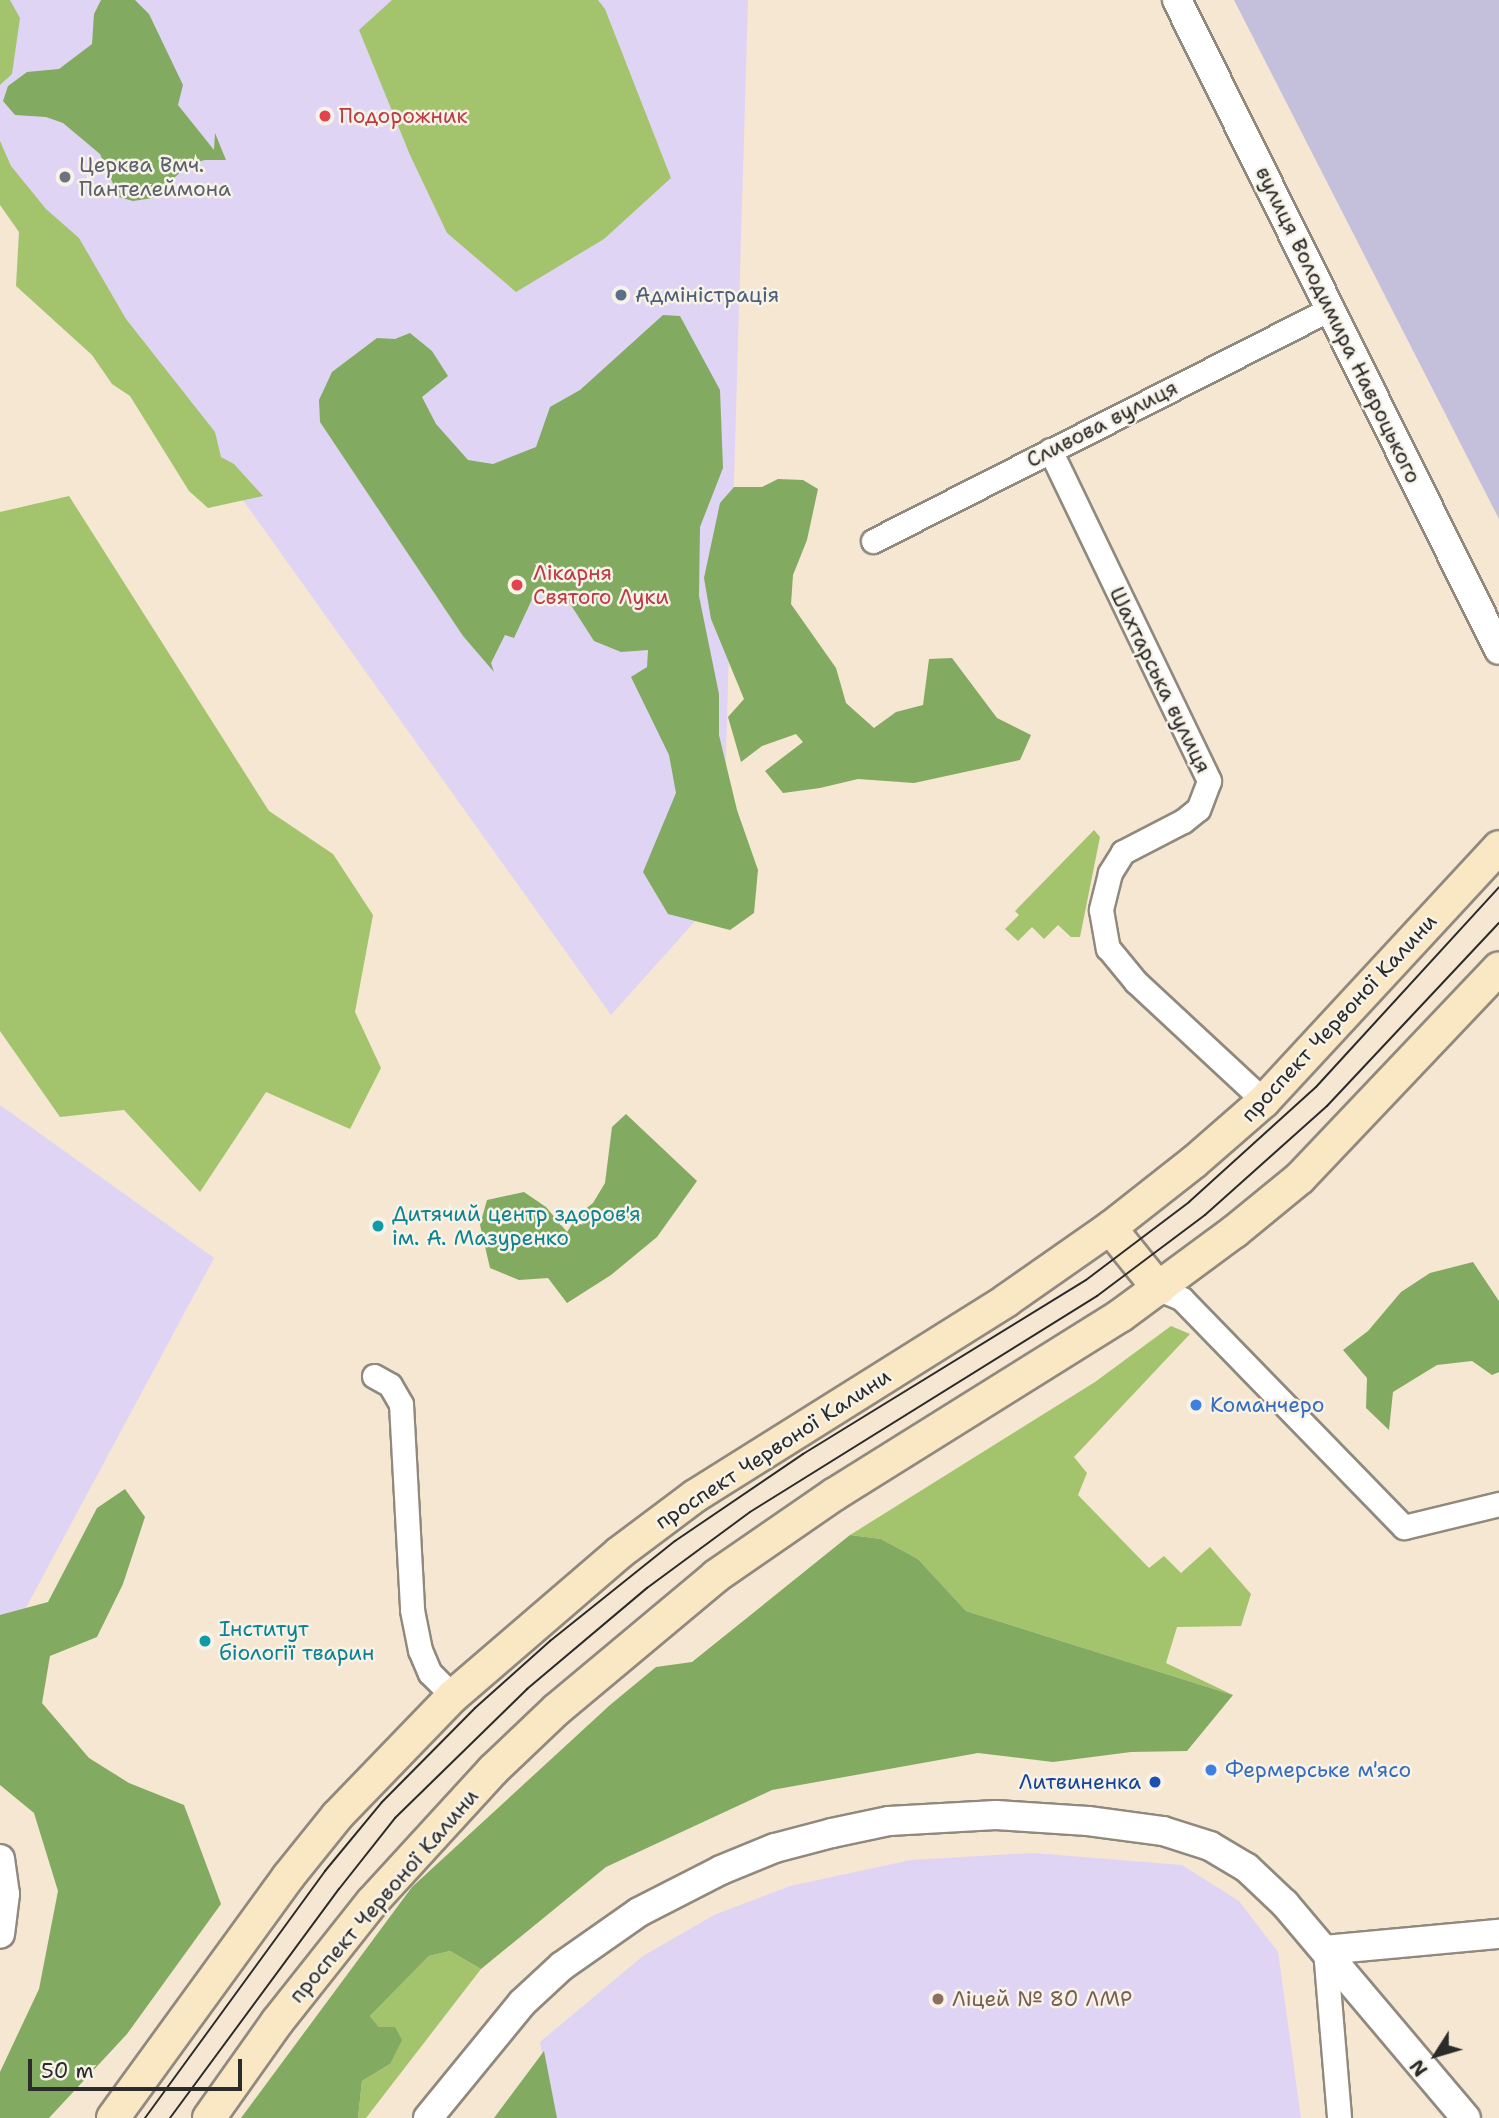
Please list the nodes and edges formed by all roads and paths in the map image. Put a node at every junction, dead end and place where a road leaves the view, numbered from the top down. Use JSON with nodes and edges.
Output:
{"nodes":[{"id":1,"x":1177,"y":0,"type":"edge"},
{"id":2,"x":1330,"y":309,"type":"junction"},
{"id":3,"x":1050,"y":450,"type":"junction"},
{"id":4,"x":873,"y":541,"type":"dead end"},
{"id":5,"x":1499,"y":650,"type":"edge"},
{"id":6,"x":1499,"y":847,"type":"edge"},
{"id":7,"x":1499,"y":968,"type":"edge"},
{"id":8,"x":1264,"y":1101,"type":"junction"},
{"id":9,"x":1110,"y":1228,"type":"junction"},
{"id":10,"x":1159,"y":1289,"type":"junction"},
{"id":11,"x":374,"y":1376,"type":"dead end"},
{"id":12,"x":1499,"y":1504,"type":"edge"},
{"id":13,"x":453,"y":1696,"type":"junction"},
{"id":14,"x":0,"y":1858,"type":"edge"},
{"id":15,"x":0,"y":1934,"type":"edge"},
{"id":16,"x":1499,"y":1934,"type":"edge"},
{"id":17,"x":1325,"y":1950,"type":"junction"},
{"id":18,"x":113,"y":2118,"type":"edge"},
{"id":19,"x":209,"y":2118,"type":"edge"},
{"id":20,"x":428,"y":2118,"type":"edge"},
{"id":21,"x":1339,"y":2118,"type":"edge"},
{"id":22,"x":1466,"y":2118,"type":"edge"}],
"edges":[{"from":1,"to":2,"type":"street","name":"вулиця Володимира Навроцького"},
{"from":2,"to":3,"type":"street","name":"Сливова вулиця"},
{"from":2,"to":5,"type":"street","name":"вулиця Володимира Навроцького"},
{"from":3,"to":4,"type":"street","name":"Сливова вулиця"},
{"from":3,"to":8,"type":"street","name":"Шахтарська вулиця"},
{"from":6,"to":8,"type":"main road","name":"проспект Червоної Калини"},
{"from":7,"to":10,"type":"main road","name":"проспект Червоної Калини"},
{"from":8,"to":9,"type":"main road","name":"проспект Червоної Калини"},
{"from":9,"to":10,"type":"main road"},
{"from":9,"to":13,"type":"main road","name":"проспект Червоної Калини"},
{"from":10,"to":12,"type":"street"},
{"from":10,"to":19,"type":"main road","name":"проспект Червоної Калини"},
{"from":11,"to":13,"type":"street"},
{"from":13,"to":18,"type":"main road","name":"проспект Червоної Калини"},
{"from":14,"to":15,"type":"street"},
{"from":16,"to":17,"type":"street"},
{"from":17,"to":20,"type":"street"},
{"from":17,"to":21,"type":"street"},
{"from":17,"to":22,"type":"street"}]}
